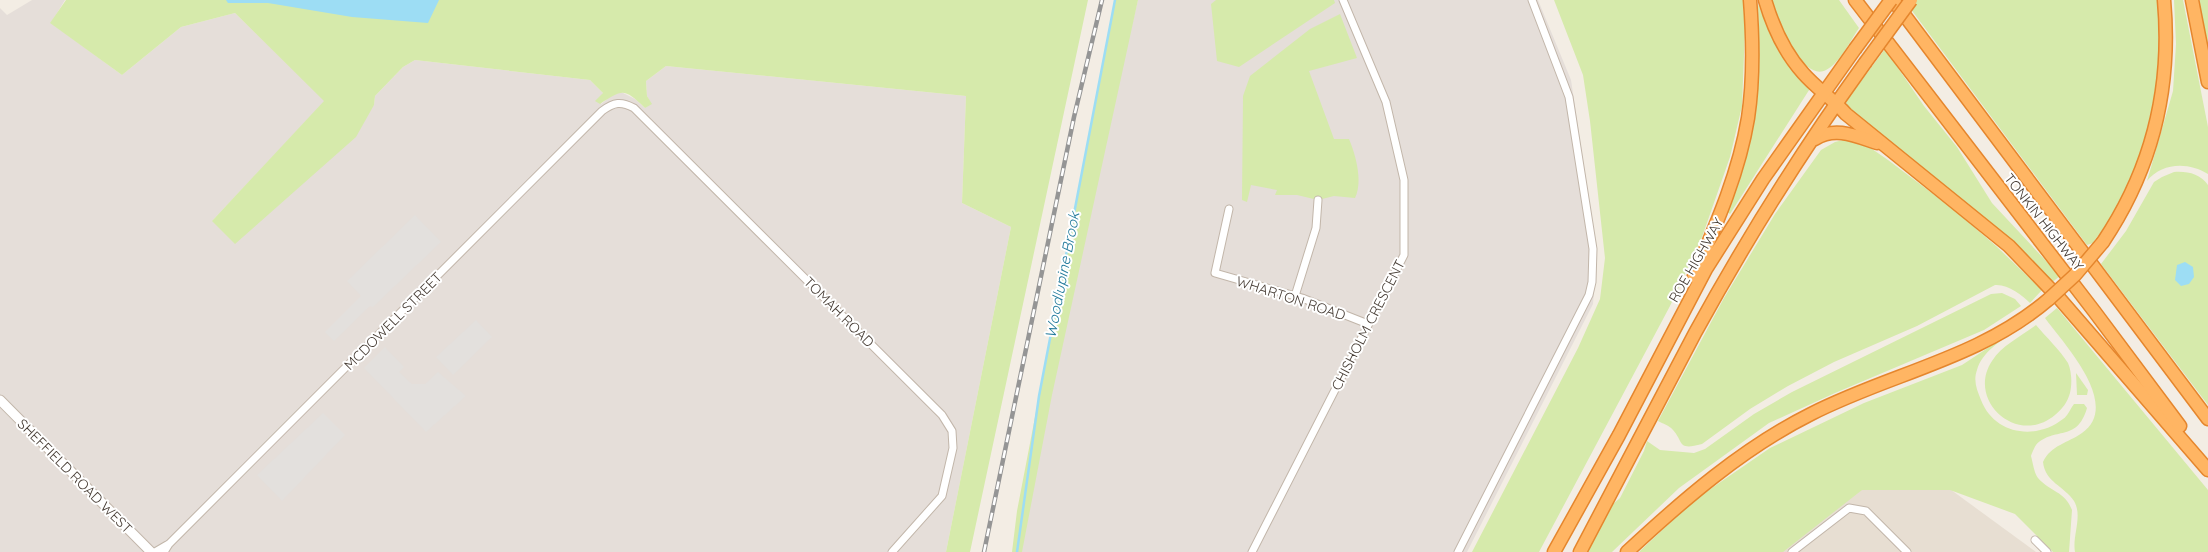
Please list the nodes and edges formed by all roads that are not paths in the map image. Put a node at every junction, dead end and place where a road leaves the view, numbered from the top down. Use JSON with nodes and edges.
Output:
{"nodes":[{"id":1,"x":1343,"y":0,"type":"edge"},
{"id":2,"x":1532,"y":0,"type":"edge"},
{"id":3,"x":1750,"y":0,"type":"edge"},
{"id":4,"x":1765,"y":0,"type":"edge"},
{"id":5,"x":1855,"y":0,"type":"edge"},
{"id":6,"x":1892,"y":0,"type":"edge"},
{"id":7,"x":1911,"y":0,"type":"edge"},
{"id":8,"x":2164,"y":0,"type":"edge"},
{"id":9,"x":2192,"y":0,"type":"edge"},
{"id":10,"x":2208,"y":82,"type":"edge"},
{"id":11,"x":1825,"y":92,"type":"junction"},
{"id":12,"x":619,"y":102,"type":"joint"},
{"id":13,"x":1837,"y":104,"type":"junction"},
{"id":14,"x":1813,"y":140,"type":"junction"},
{"id":15,"x":1884,"y":145,"type":"junction"},
{"id":16,"x":1318,"y":200,"type":"dead end"},
{"id":17,"x":1229,"y":209,"type":"dead end"},
{"id":18,"x":1295,"y":296,"type":"junction"},
{"id":19,"x":1368,"y":324,"type":"junction"},
{"id":20,"x":1652,"y":373,"type":"junction"},
{"id":21,"x":0,"y":400,"type":"edge"},
{"id":22,"x":2208,"y":419,"type":"edge"},
{"id":23,"x":2208,"y":464,"type":"edge"},
{"id":24,"x":2208,"y":470,"type":"edge"},
{"id":25,"x":2035,"y":540,"type":"dead end"},
{"id":26,"x":169,"y":544,"type":"junction"},
{"id":27,"x":151,"y":552,"type":"edge"},
{"id":28,"x":155,"y":552,"type":"edge"},
{"id":29,"x":164,"y":552,"type":"edge"},
{"id":30,"x":892,"y":552,"type":"edge"},
{"id":31,"x":1252,"y":552,"type":"edge"},
{"id":32,"x":1458,"y":552,"type":"edge"},
{"id":33,"x":1554,"y":552,"type":"edge"},
{"id":34,"x":1580,"y":552,"type":"edge"},
{"id":35,"x":1627,"y":552,"type":"edge"},
{"id":36,"x":1792,"y":552,"type":"edge"},
{"id":37,"x":1907,"y":552,"type":"edge"},
{"id":38,"x":2047,"y":552,"type":"edge"}],
"edges":[{"from":1,"to":19,"type":"street","name":"CHISHOLM CRESCENT"},
{"from":2,"to":32,"type":"street"},
{"from":3,"to":20,"type":"highway"},
{"from":4,"to":11,"type":"highway"},
{"from":5,"to":23,"type":"highway","name":"TONKIN HIGHWAY"},
{"from":6,"to":11,"type":"highway","name":"ROE HIGHWAY","bridge":true},
{"from":6,"to":22,"type":"highway","name":"TONKIN HIGHWAY"},
{"from":7,"to":13,"type":"highway","bridge":true},
{"from":8,"to":35,"type":"highway","bridge":true},
{"from":9,"to":10,"type":"highway"},
{"from":11,"to":13,"type":"highway"},
{"from":11,"to":20,"type":"highway","name":"ROE HIGHWAY"},
{"from":12,"to":26,"type":"street","name":"MCDOWELL STREET"},
{"from":12,"to":30,"type":"street","name":"TOMAH ROAD"},
{"from":13,"to":14,"type":"highway"},
{"from":13,"to":15,"type":"highway"},
{"from":14,"to":15,"type":"highway"},
{"from":14,"to":34,"type":"highway"},
{"from":15,"to":24,"type":"highway"},
{"from":16,"to":18,"type":"street"},
{"from":17,"to":18,"type":"street","name":"WHARTON ROAD"},
{"from":18,"to":19,"type":"street","name":"WHARTON ROAD"},
{"from":19,"to":31,"type":"street","name":"CHISHOLM CRESCENT"},
{"from":20,"to":33,"type":"highway","name":"ROE HIGHWAY"},
{"from":21,"to":27,"type":"street","name":"SHEFFIELD ROAD WEST"},
{"from":25,"to":38,"type":"street"},
{"from":26,"to":28,"type":"street","name":"MCDOWELL STREET"},
{"from":26,"to":29,"type":"street","name":"MCDOWELL STREET"},
{"from":36,"to":37,"type":"street"}]}
